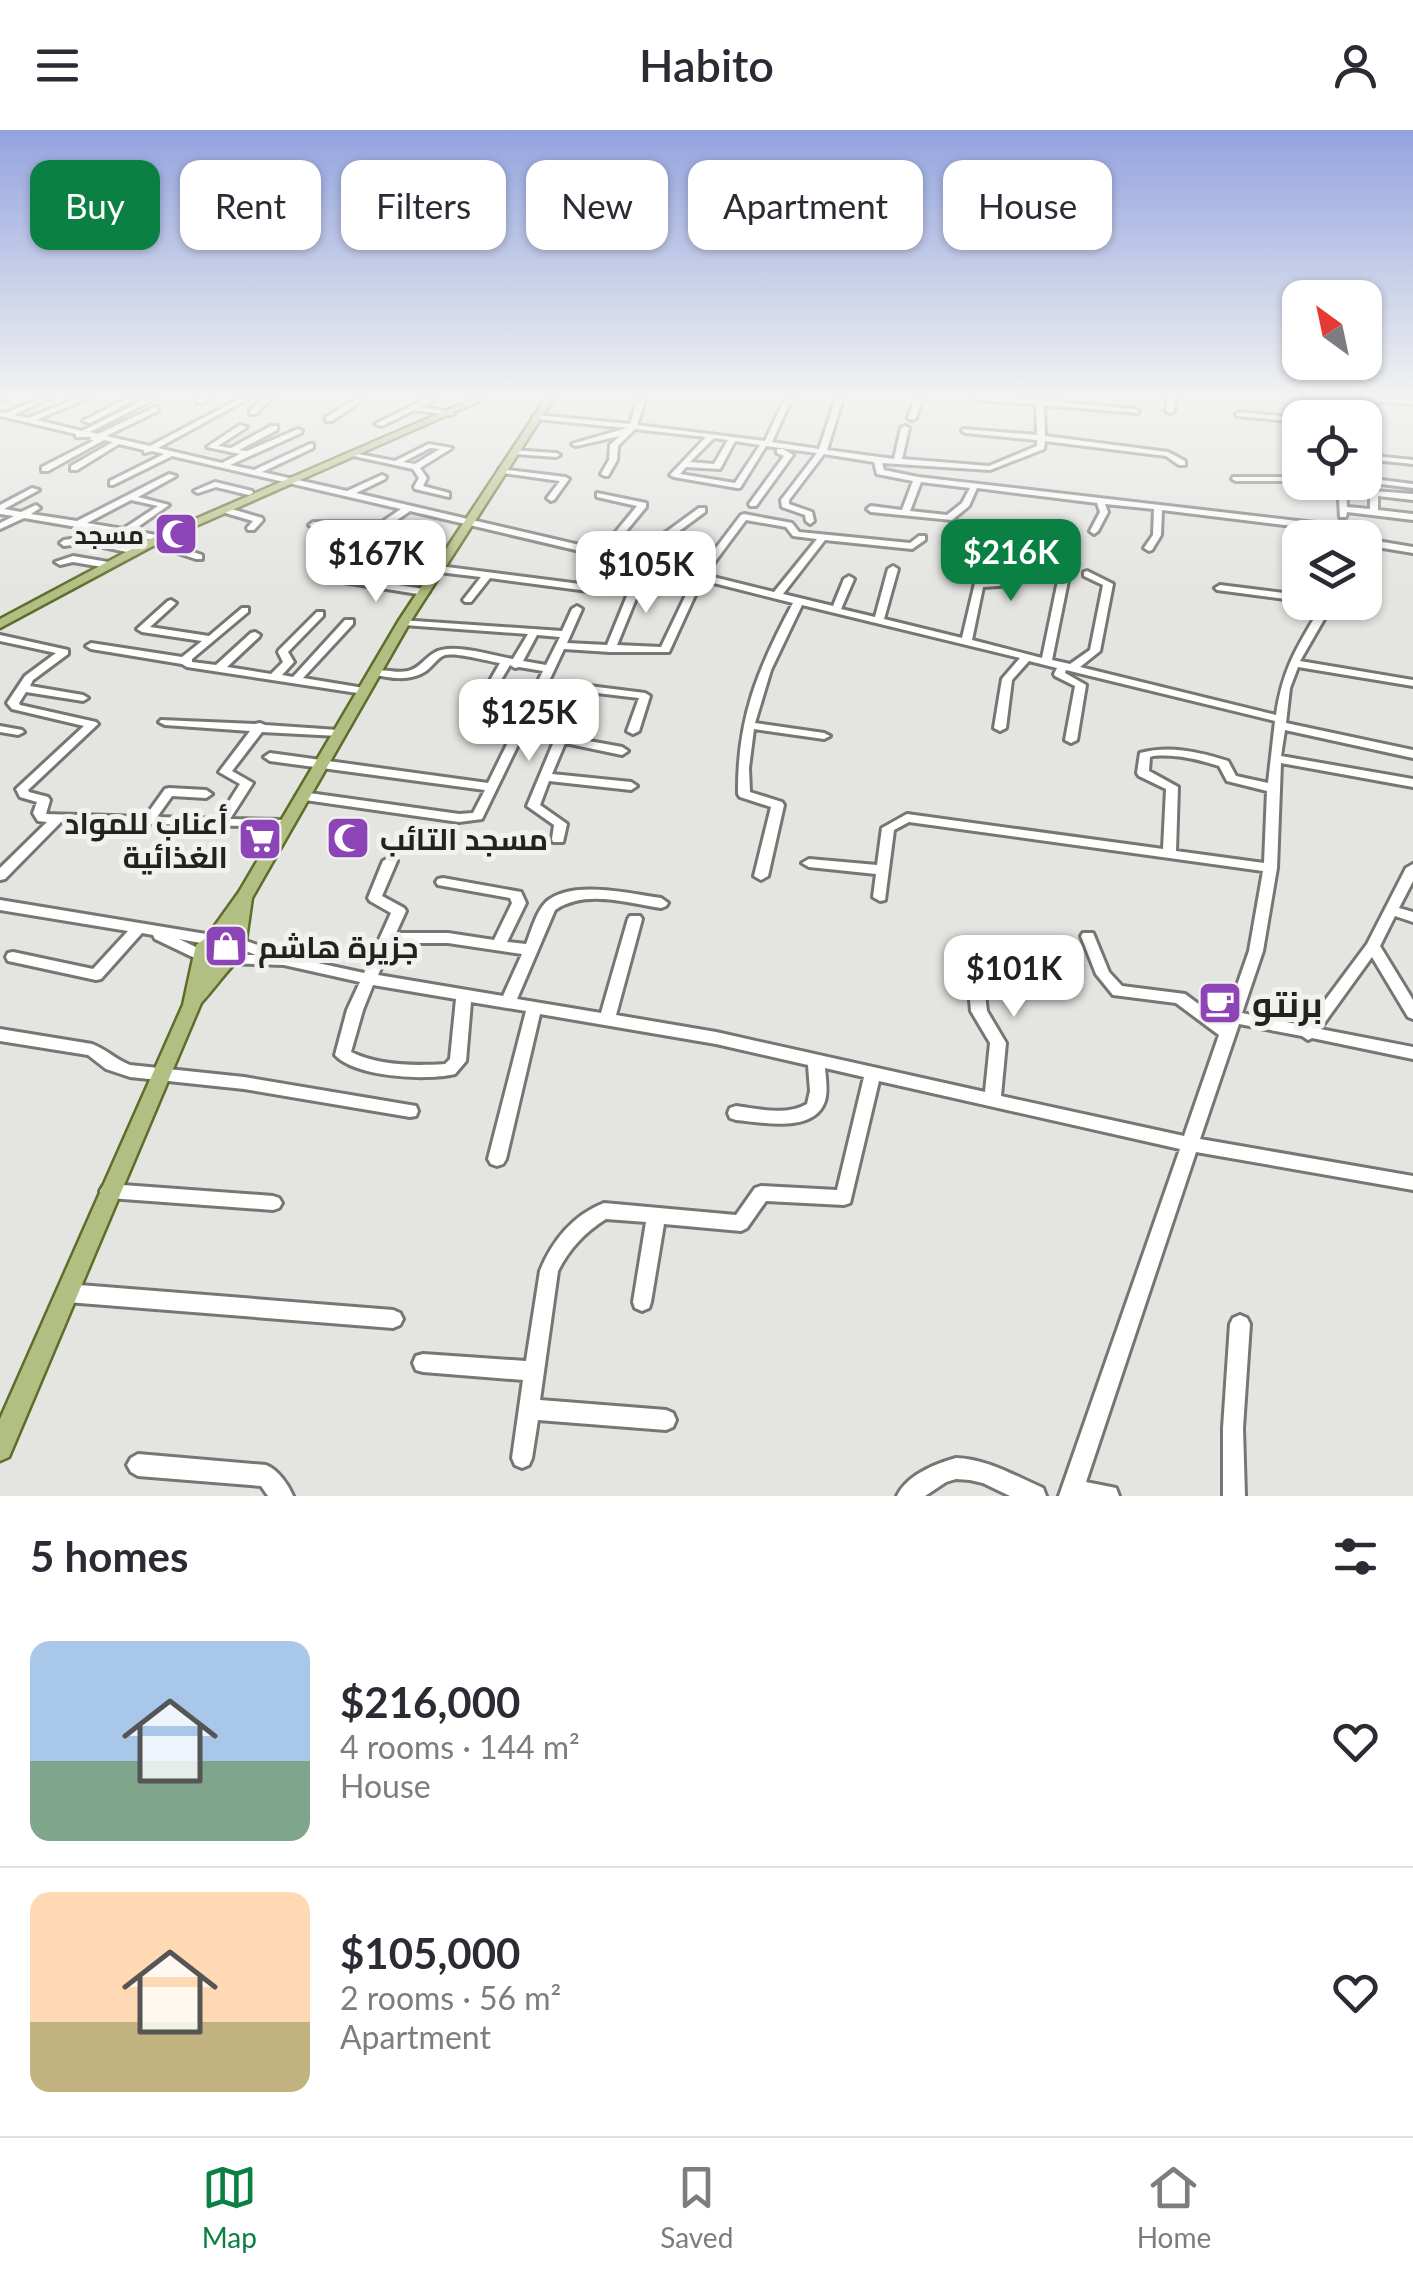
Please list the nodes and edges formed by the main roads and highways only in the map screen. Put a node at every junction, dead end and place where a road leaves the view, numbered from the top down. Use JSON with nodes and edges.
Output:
{"nodes":[{"id":1,"x":336,"y":462,"type":"edge"},
{"id":2,"x":508,"y":462,"type":"edge"},
{"id":3,"x":0,"y":624,"type":"edge"},
{"id":4,"x":246,"y":895,"type":"junction"},
{"id":5,"x":213,"y":940,"type":"junction"},
{"id":6,"x":232,"y":951,"type":"junction"},
{"id":7,"x":201,"y":957,"type":"junction"},
{"id":8,"x":192,"y":1005,"type":"junction"},
{"id":9,"x":0,"y":1448,"type":"edge"}],
"edges":[{"from":1,"to":3,"type":"main road"},
{"from":2,"to":4,"type":"main road"},
{"from":4,"to":5,"type":"main road"},
{"from":4,"to":6,"type":"main road"},
{"from":5,"to":6,"type":"main road"},
{"from":5,"to":7,"type":"main road"},
{"from":6,"to":7,"type":"main road"},
{"from":6,"to":8,"type":"main road"},
{"from":7,"to":8,"type":"main road"},
{"from":8,"to":9,"type":"main road"}]}
